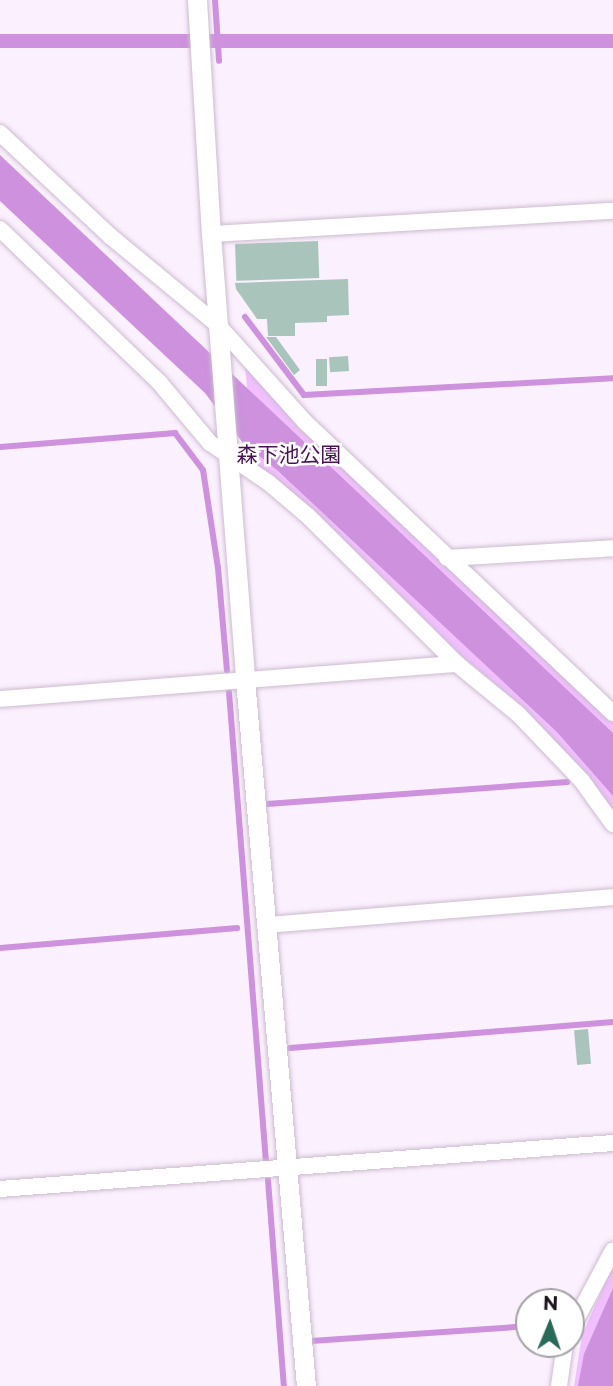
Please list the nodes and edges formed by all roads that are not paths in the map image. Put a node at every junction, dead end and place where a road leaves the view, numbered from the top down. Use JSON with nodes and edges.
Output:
{"nodes":[{"id":1,"x":197,"y":0,"type":"edge"},
{"id":2,"x":0,"y":132,"type":"edge"},
{"id":3,"x":613,"y":211,"type":"edge"},
{"id":4,"x":0,"y":229,"type":"edge"},
{"id":5,"x":211,"y":234,"type":"junction"},
{"id":6,"x":219,"y":331,"type":"junction"},
{"id":7,"x":228,"y":454,"type":"junction"},
{"id":8,"x":613,"y":548,"type":"edge"},
{"id":9,"x":447,"y":558,"type":"junction"},
{"id":10,"x":457,"y":664,"type":"junction"},
{"id":11,"x":245,"y":680,"type":"junction"},
{"id":12,"x":0,"y":699,"type":"edge"},
{"id":13,"x":613,"y":713,"type":"edge"},
{"id":14,"x":613,"y":824,"type":"edge"},
{"id":15,"x":613,"y":897,"type":"edge"},
{"id":16,"x":267,"y":925,"type":"junction"},
{"id":17,"x":613,"y":1143,"type":"edge"},
{"id":18,"x":287,"y":1167,"type":"junction"},
{"id":19,"x":0,"y":1189,"type":"edge"},
{"id":20,"x":613,"y":1250,"type":"edge"},
{"id":21,"x":585,"y":1303,"type":"edge"},
{"id":22,"x":563,"y":1358,"type":"edge"},
{"id":23,"x":306,"y":1386,"type":"edge"},
{"id":24,"x":559,"y":1386,"type":"edge"}],
"edges":[{"from":1,"to":5,"type":"street"},
{"from":2,"to":6,"type":"street"},
{"from":3,"to":5,"type":"street"},
{"from":4,"to":7,"type":"street"},
{"from":5,"to":6,"type":"street"},
{"from":6,"to":7,"type":"street"},
{"from":6,"to":9,"type":"street"},
{"from":7,"to":10,"type":"street"},
{"from":7,"to":11,"type":"street"},
{"from":8,"to":9,"type":"street"},
{"from":9,"to":13,"type":"street"},
{"from":10,"to":11,"type":"street"},
{"from":10,"to":14,"type":"street"},
{"from":11,"to":12,"type":"street"},
{"from":11,"to":16,"type":"street"},
{"from":15,"to":16,"type":"street"},
{"from":16,"to":18,"type":"street"},
{"from":17,"to":18,"type":"street"},
{"from":18,"to":19,"type":"street"},
{"from":18,"to":23,"type":"street"},
{"from":20,"to":21,"type":"street"},
{"from":22,"to":24,"type":"street"}]}
